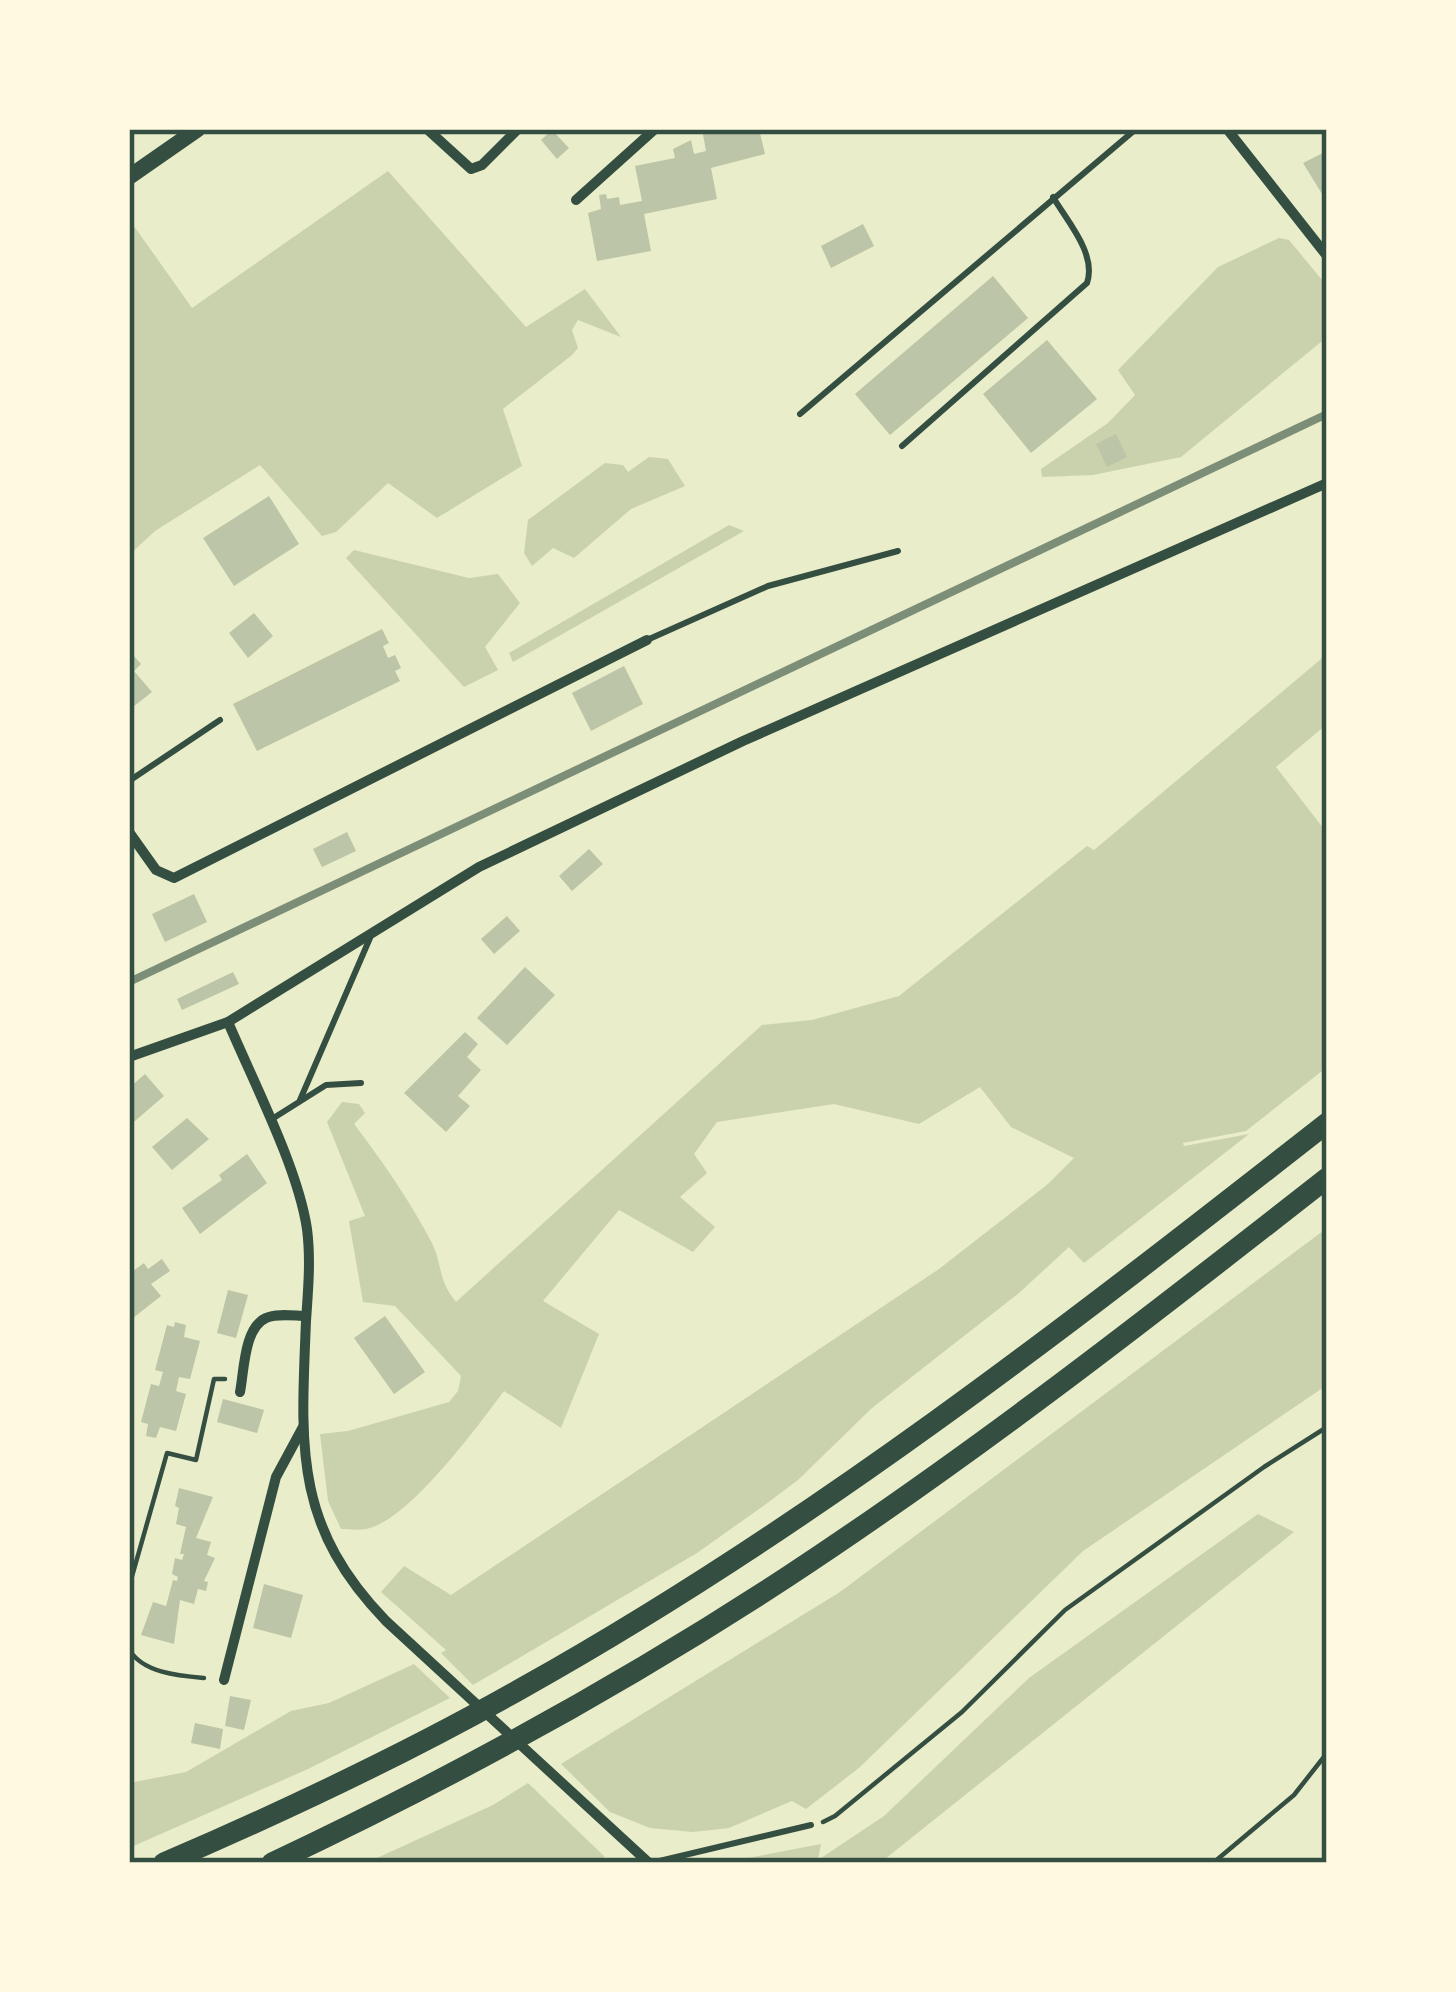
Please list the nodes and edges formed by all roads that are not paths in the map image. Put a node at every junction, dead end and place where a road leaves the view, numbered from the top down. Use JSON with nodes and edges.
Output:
{"nodes":[{"id":1,"x":197,"y":129,"type":"edge"},
{"id":2,"x":427,"y":129,"type":"edge"},
{"id":3,"x":518,"y":129,"type":"edge"},
{"id":4,"x":655,"y":129,"type":"edge"},
{"id":5,"x":1136,"y":129,"type":"edge"},
{"id":6,"x":1227,"y":129,"type":"edge"},
{"id":7,"x":129,"y":177,"type":"edge"},
{"id":8,"x":1053,"y":196,"type":"junction"},
{"id":9,"x":576,"y":200,"type":"dead end"},
{"id":10,"x":1321,"y":240,"type":"edge"},
{"id":11,"x":1327,"y":256,"type":"edge"},
{"id":12,"x":800,"y":414,"type":"dead end"},
{"id":13,"x":902,"y":446,"type":"dead end"},
{"id":14,"x":1327,"y":483,"type":"edge"},
{"id":15,"x":898,"y":551,"type":"dead end"},
{"id":16,"x":647,"y":640,"type":"joint"},
{"id":17,"x":220,"y":720,"type":"dead end"},
{"id":18,"x":129,"y":781,"type":"edge"},
{"id":19,"x":129,"y":832,"type":"edge"},
{"id":20,"x":372,"y":932,"type":"junction"},
{"id":21,"x":228,"y":1022,"type":"junction"},
{"id":22,"x":129,"y":1057,"type":"edge"},
{"id":23,"x":361,"y":1083,"type":"dead end"},
{"id":24,"x":300,"y":1100,"type":"junction"},
{"id":25,"x":269,"y":1121,"type":"junction"},
{"id":26,"x":1327,"y":1123,"type":"edge"},
{"id":27,"x":1327,"y":1178,"type":"edge"},
{"id":28,"x":307,"y":1316,"type":"junction"},
{"id":29,"x":241,"y":1387,"type":"road end"},
{"id":30,"x":304,"y":1426,"type":"junction"},
{"id":31,"x":224,"y":1680,"type":"road end"},
{"id":32,"x":811,"y":1825,"type":"road end"},
{"id":33,"x":164,"y":1863,"type":"edge"},
{"id":34,"x":272,"y":1863,"type":"edge"},
{"id":35,"x":650,"y":1863,"type":"edge"}],
"edges":[{"from":1,"to":7,"type":"main road"},
{"from":2,"to":3,"type":"street"},
{"from":4,"to":9,"type":"street"},
{"from":5,"to":8,"type":"lane"},
{"from":6,"to":10,"type":"street"},
{"from":8,"to":12,"type":"lane"},
{"from":8,"to":13,"type":"lane"},
{"from":10,"to":11,"type":"street"},
{"from":14,"to":20,"type":"street"},
{"from":15,"to":16,"type":"lane"},
{"from":16,"to":19,"type":"street"},
{"from":17,"to":18,"type":"lane"},
{"from":20,"to":21,"type":"street"},
{"from":20,"to":24,"type":"lane"},
{"from":21,"to":22,"type":"street"},
{"from":21,"to":25,"type":"street"},
{"from":23,"to":24,"type":"lane"},
{"from":24,"to":25,"type":"lane"},
{"from":25,"to":28,"type":"street"},
{"from":26,"to":33,"type":"highway"},
{"from":27,"to":34,"type":"highway"},
{"from":28,"to":29,"type":"street"},
{"from":28,"to":30,"type":"street"},
{"from":30,"to":31,"type":"street"},
{"from":30,"to":35,"type":"street"},
{"from":32,"to":35,"type":"lane"}]}
